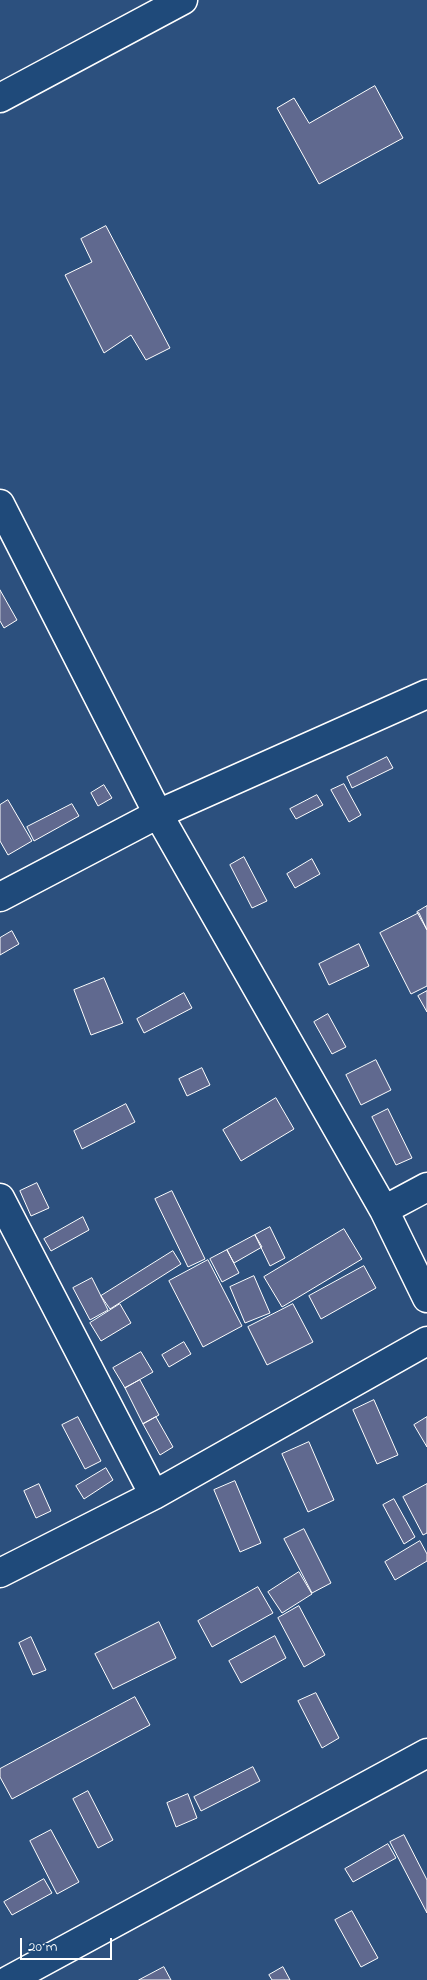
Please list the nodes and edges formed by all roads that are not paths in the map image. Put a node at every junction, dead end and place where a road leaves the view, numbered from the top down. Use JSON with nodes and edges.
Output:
{"nodes":[{"id":1,"x":183,"y":0,"type":"edge"},
{"id":2,"x":0,"y":98,"type":"edge"},
{"id":3,"x":3,"y":517,"type":"edge"},
{"id":4,"x":427,"y":694,"type":"edge"},
{"id":5,"x":158,"y":814,"type":"junction"},
{"id":6,"x":0,"y":898,"type":"edge"},
{"id":7,"x":427,"y":1187,"type":"edge"},
{"id":8,"x":0,"y":1198,"type":"edge"},
{"id":9,"x":384,"y":1210,"type":"junction"},
{"id":10,"x":427,"y":1298,"type":"edge"},
{"id":11,"x":427,"y":1340,"type":"edge"},
{"id":12,"x":154,"y":1495,"type":"junction"},
{"id":13,"x":0,"y":1573,"type":"edge"},
{"id":14,"x":427,"y":1753,"type":"edge"},
{"id":15,"x":49,"y":1971,"type":"edge"},
{"id":16,"x":10,"y":1980,"type":"edge"}],
"edges":[{"from":1,"to":2,"type":"street"},
{"from":3,"to":5,"type":"street"},
{"from":4,"to":5,"type":"street"},
{"from":5,"to":6,"type":"street"},
{"from":5,"to":9,"type":"street"},
{"from":7,"to":9,"type":"street"},
{"from":8,"to":12,"type":"street"},
{"from":9,"to":10,"type":"street"},
{"from":11,"to":12,"type":"street"},
{"from":12,"to":13,"type":"street"},
{"from":14,"to":15,"type":"street"},
{"from":15,"to":16,"type":"street"}]}
